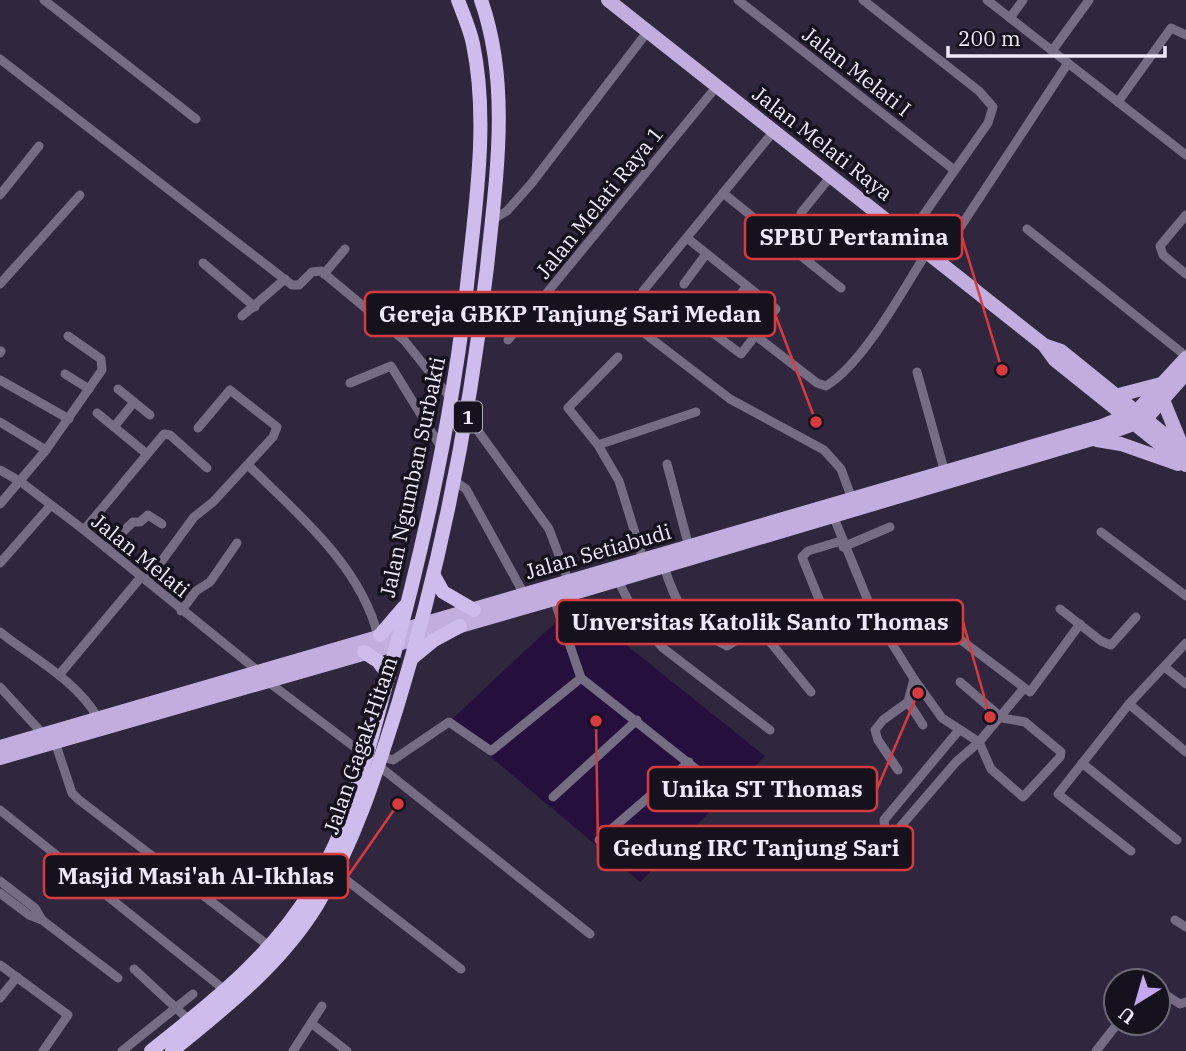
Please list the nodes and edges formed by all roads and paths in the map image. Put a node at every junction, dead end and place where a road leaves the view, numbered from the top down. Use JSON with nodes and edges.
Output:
{"nodes":[{"id":1,"x":44,"y":0,"type":"edge"},
{"id":2,"x":458,"y":0,"type":"edge"},
{"id":3,"x":481,"y":0,"type":"edge"},
{"id":4,"x":608,"y":0,"type":"edge"},
{"id":5,"x":738,"y":0,"type":"edge"},
{"id":6,"x":863,"y":0,"type":"edge"},
{"id":7,"x":987,"y":0,"type":"edge"},
{"id":8,"x":1023,"y":0,"type":"edge"},
{"id":9,"x":1089,"y":0,"type":"edge"},
{"id":10,"x":1010,"y":18,"type":"junction"},
{"id":11,"x":648,"y":31,"type":"junction"},
{"id":12,"x":1186,"y":35,"type":"edge"},
{"id":13,"x":1052,"y":51,"type":"junction"},
{"id":14,"x":0,"y":59,"type":"edge"},
{"id":15,"x":1068,"y":63,"type":"junction"},
{"id":16,"x":717,"y":86,"type":"junction"},
{"id":17,"x":1118,"y":102,"type":"junction"},
{"id":18,"x":196,"y":119,"type":"dead end"},
{"id":19,"x":774,"y":131,"type":"junction"},
{"id":20,"x":39,"y":146,"type":"dead end"},
{"id":21,"x":1186,"y":155,"type":"edge"},
{"id":22,"x":953,"y":169,"type":"junction"},
{"id":23,"x":831,"y":176,"type":"junction"},
{"id":24,"x":723,"y":193,"type":"junction"},
{"id":25,"x":0,"y":195,"type":"edge"},
{"id":26,"x":80,"y":195,"type":"dead end"},
{"id":27,"x":476,"y":204,"type":"junction"},
{"id":28,"x":801,"y":212,"type":"dead end"},
{"id":29,"x":492,"y":213,"type":"junction"},
{"id":30,"x":1186,"y":215,"type":"edge"},
{"id":31,"x":1027,"y":229,"type":"dead end"},
{"id":32,"x":908,"y":237,"type":"junction"},
{"id":33,"x":687,"y":238,"type":"junction"},
{"id":34,"x":345,"y":249,"type":"dead end"},
{"id":35,"x":706,"y":254,"type":"junction"},
{"id":36,"x":932,"y":256,"type":"junction"},
{"id":37,"x":203,"y":264,"type":"dead end"},
{"id":38,"x":4,"y":271,"type":"edge"},
{"id":39,"x":324,"y":274,"type":"junction"},
{"id":40,"x":1186,"y":274,"type":"edge"},
{"id":41,"x":285,"y":279,"type":"junction"},
{"id":42,"x":0,"y":284,"type":"edge"},
{"id":43,"x":684,"y":284,"type":"dead end"},
{"id":44,"x":747,"y":286,"type":"junction"},
{"id":45,"x":841,"y":288,"type":"dead end"},
{"id":46,"x":643,"y":291,"type":"dead end"},
{"id":47,"x":674,"y":303,"type":"dead end"},
{"id":48,"x":255,"y":307,"type":"junction"},
{"id":49,"x":724,"y":315,"type":"dead end"},
{"id":50,"x":242,"y":316,"type":"dead end"},
{"id":51,"x":644,"y":333,"type":"dead end"},
{"id":52,"x":68,"y":335,"type":"dead end"},
{"id":53,"x":760,"y":339,"type":"dead end"},
{"id":54,"x":508,"y":340,"type":"dead end"},
{"id":55,"x":618,"y":357,"type":"dead end"},
{"id":56,"x":1186,"y":357,"type":"edge"},
{"id":57,"x":917,"y":372,"type":"dead end"},
{"id":58,"x":1186,"y":373,"type":"edge"},
{"id":59,"x":65,"y":374,"type":"dead end"},
{"id":60,"x":0,"y":380,"type":"edge"},
{"id":61,"x":350,"y":383,"type":"dead end"},
{"id":62,"x":1163,"y":383,"type":"junction"},
{"id":63,"x":89,"y":388,"type":"junction"},
{"id":64,"x":118,"y":389,"type":"dead end"},
{"id":65,"x":1108,"y":397,"type":"junction"},
{"id":66,"x":453,"y":400,"type":"junction"},
{"id":67,"x":1163,"y":400,"type":"junction"},
{"id":68,"x":134,"y":402,"type":"junction"},
{"id":69,"x":696,"y":412,"type":"dead end"},
{"id":70,"x":97,"y":413,"type":"dead end"},
{"id":71,"x":150,"y":415,"type":"dead end"},
{"id":72,"x":468,"y":416,"type":"junction"},
{"id":73,"x":69,"y":419,"type":"junction"},
{"id":74,"x":1136,"y":419,"type":"junction"},
{"id":75,"x":0,"y":422,"type":"edge"},
{"id":76,"x":1102,"y":426,"type":"junction"},
{"id":77,"x":114,"y":427,"type":"junction"},
{"id":78,"x":198,"y":428,"type":"dead end"},
{"id":79,"x":1092,"y":439,"type":"junction"},
{"id":80,"x":598,"y":445,"type":"junction"},
{"id":81,"x":46,"y":450,"type":"junction"},
{"id":82,"x":443,"y":451,"type":"junction"},
{"id":83,"x":147,"y":454,"type":"junction"},
{"id":84,"x":1186,"y":458,"type":"edge"},
{"id":85,"x":1006,"y":460,"type":"junction"},
{"id":86,"x":667,"y":464,"type":"dead end"},
{"id":87,"x":248,"y":465,"type":"junction"},
{"id":88,"x":207,"y":468,"type":"dead end"},
{"id":89,"x":0,"y":470,"type":"edge"},
{"id":90,"x":945,"y":473,"type":"junction"},
{"id":91,"x":21,"y":482,"type":"junction"},
{"id":92,"x":456,"y":482,"type":"junction"},
{"id":93,"x":852,"y":499,"type":"junction"},
{"id":94,"x":0,"y":504,"type":"edge"},
{"id":95,"x":51,"y":505,"type":"junction"},
{"id":96,"x":832,"y":511,"type":"junction"},
{"id":97,"x":162,"y":524,"type":"dead end"},
{"id":98,"x":890,"y":527,"type":"dead end"},
{"id":99,"x":84,"y":530,"type":"junction"},
{"id":100,"x":1101,"y":532,"type":"dead end"},
{"id":101,"x":237,"y":543,"type":"dead end"},
{"id":102,"x":842,"y":544,"type":"junction"},
{"id":103,"x":689,"y":547,"type":"junction"},
{"id":104,"x":106,"y":548,"type":"junction"},
{"id":105,"x":0,"y":563,"type":"edge"},
{"id":106,"x":644,"y":566,"type":"junction"},
{"id":107,"x":664,"y":567,"type":"junction"},
{"id":108,"x":434,"y":576,"type":"junction"},
{"id":109,"x":144,"y":579,"type":"junction"},
{"id":110,"x":617,"y":579,"type":"junction"},
{"id":111,"x":569,"y":582,"type":"junction"},
{"id":112,"x":524,"y":594,"type":"junction"},
{"id":113,"x":1186,"y":596,"type":"edge"},
{"id":114,"x":554,"y":599,"type":"junction"},
{"id":115,"x":410,"y":600,"type":"junction"},
{"id":116,"x":1060,"y":609,"type":"dead end"},
{"id":117,"x":474,"y":610,"type":"junction"},
{"id":118,"x":181,"y":611,"type":"junction"},
{"id":119,"x":1136,"y":617,"type":"dead end"},
{"id":120,"x":829,"y":624,"type":"dead end"},
{"id":121,"x":1080,"y":624,"type":"junction"},
{"id":122,"x":460,"y":626,"type":"junction"},
{"id":123,"x":945,"y":628,"type":"dead end"},
{"id":124,"x":419,"y":631,"type":"junction"},
{"id":125,"x":0,"y":632,"type":"edge"},
{"id":126,"x":379,"y":635,"type":"junction"},
{"id":127,"x":400,"y":636,"type":"junction"},
{"id":128,"x":1186,"y":643,"type":"edge"},
{"id":129,"x":364,"y":652,"type":"junction"},
{"id":130,"x":412,"y":658,"type":"junction"},
{"id":131,"x":1166,"y":668,"type":"junction"},
{"id":132,"x":59,"y":675,"type":"junction"},
{"id":133,"x":262,"y":676,"type":"junction"},
{"id":134,"x":388,"y":676,"type":"junction"},
{"id":135,"x":582,"y":678,"type":"junction"},
{"id":136,"x":914,"y":679,"type":"junction"},
{"id":137,"x":960,"y":682,"type":"dead end"},
{"id":138,"x":1186,"y":684,"type":"edge"},
{"id":139,"x":0,"y":687,"type":"edge"},
{"id":140,"x":1024,"y":688,"type":"junction"},
{"id":141,"x":811,"y":692,"type":"dead end"},
{"id":142,"x":908,"y":702,"type":"junction"},
{"id":143,"x":1129,"y":704,"type":"junction"},
{"id":144,"x":141,"y":711,"type":"junction"},
{"id":145,"x":98,"y":718,"type":"junction"},
{"id":146,"x":1002,"y":718,"type":"junction"},
{"id":147,"x":637,"y":720,"type":"junction"},
{"id":148,"x":923,"y":725,"type":"dead end"},
{"id":149,"x":770,"y":730,"type":"dead end"},
{"id":150,"x":958,"y":730,"type":"junction"},
{"id":151,"x":49,"y":738,"type":"junction"},
{"id":152,"x":979,"y":742,"type":"junction"},
{"id":153,"x":0,"y":747,"type":"edge"},
{"id":154,"x":1186,"y":752,"type":"edge"},
{"id":155,"x":0,"y":758,"type":"edge"},
{"id":156,"x":376,"y":761,"type":"junction"},
{"id":157,"x":689,"y":762,"type":"junction"},
{"id":158,"x":1082,"y":763,"type":"junction"},
{"id":159,"x":898,"y":770,"type":"dead end"},
{"id":160,"x":725,"y":792,"type":"dead end"},
{"id":161,"x":553,"y":797,"type":"dead end"},
{"id":162,"x":0,"y":810,"type":"edge"},
{"id":163,"x":599,"y":840,"type":"dead end"},
{"id":164,"x":1177,"y":840,"type":"dead end"},
{"id":165,"x":1131,"y":851,"type":"dead end"},
{"id":166,"x":336,"y":872,"type":"junction"},
{"id":167,"x":0,"y":881,"type":"edge"},
{"id":168,"x":0,"y":893,"type":"edge"},
{"id":169,"x":42,"y":920,"type":"junction"},
{"id":170,"x":1175,"y":920,"type":"dead end"},
{"id":171,"x":1186,"y":927,"type":"edge"},
{"id":172,"x":590,"y":934,"type":"dead end"},
{"id":173,"x":269,"y":946,"type":"junction"},
{"id":174,"x":0,"y":965,"type":"edge"},
{"id":175,"x":134,"y":969,"type":"dead end"},
{"id":176,"x":461,"y":969,"type":"dead end"},
{"id":177,"x":17,"y":977,"type":"junction"},
{"id":178,"x":118,"y":978,"type":"dead end"},
{"id":179,"x":226,"y":990,"type":"junction"},
{"id":180,"x":193,"y":994,"type":"dead end"},
{"id":181,"x":0,"y":998,"type":"edge"},
{"id":182,"x":322,"y":1006,"type":"dead end"},
{"id":183,"x":176,"y":1007,"type":"junction"},
{"id":184,"x":190,"y":1020,"type":"junction"},
{"id":185,"x":311,"y":1023,"type":"junction"},
{"id":186,"x":1107,"y":1037,"type":"edge"},
{"id":187,"x":136,"y":1039,"type":"junction"},
{"id":188,"x":43,"y":1051,"type":"edge"},
{"id":189,"x":122,"y":1051,"type":"edge"},
{"id":190,"x":149,"y":1051,"type":"edge"},
{"id":191,"x":172,"y":1051,"type":"edge"},
{"id":192,"x":293,"y":1051,"type":"edge"},
{"id":193,"x":347,"y":1051,"type":"edge"},
{"id":194,"x":1096,"y":1051,"type":"edge"}],
"edges":[{"from":1,"to":18,"type":"street"},
{"from":2,"to":27,"type":"highway","name":"Jalan Ngumban Surbakti","number":"1"},
{"from":3,"to":29,"type":"highway","name":"Jalan Ngumban Surbakti","number":"1"},
{"from":4,"to":11,"type":"main road","name":"Jalan Melati Raya"},
{"from":5,"to":22,"type":"street","name":"Jalan Melati I"},
{"from":6,"to":22,"type":"street"},
{"from":7,"to":10,"type":"street"},
{"from":8,"to":10,"type":"street"},
{"from":9,"to":13,"type":"street"},
{"from":10,"to":13,"type":"street"},
{"from":11,"to":16,"type":"main road","name":"Jalan Melati Raya"},
{"from":11,"to":29,"type":"street"},
{"from":12,"to":17,"type":"street"},
{"from":13,"to":15,"type":"street"},
{"from":14,"to":41,"type":"street"},
{"from":15,"to":17,"type":"street"},
{"from":15,"to":36,"type":"street"},
{"from":16,"to":19,"type":"main road","name":"Jalan Melati Raya"},
{"from":16,"to":54,"type":"street","name":"Jalan Melati Raya 1"},
{"from":17,"to":21,"type":"street"},
{"from":19,"to":23,"type":"main road","name":"Jalan Melati Raya"},
{"from":19,"to":24,"type":"street"},
{"from":20,"to":25,"type":"street"},
{"from":22,"to":32,"type":"street"},
{"from":23,"to":28,"type":"street"},
{"from":23,"to":32,"type":"main road","name":"Jalan Melati Raya"},
{"from":24,"to":33,"type":"street"},
{"from":24,"to":45,"type":"street"},
{"from":26,"to":38,"type":"street"},
{"from":27,"to":29,"type":"highway"},
{"from":27,"to":66,"type":"highway","name":"Jalan Ngumban Surbakti","number":"1"},
{"from":29,"to":72,"type":"highway","name":"Jalan Ngumban Surbakti","number":"1"},
{"from":30,"to":40,"type":"street"},
{"from":31,"to":56,"type":"street"},
{"from":32,"to":36,"type":"main road","name":"Jalan Melati Raya"},
{"from":33,"to":35,"type":"street"},
{"from":33,"to":46,"type":"street"},
{"from":34,"to":39,"type":"street"},
{"from":35,"to":43,"type":"street"},
{"from":35,"to":44,"type":"street"},
{"from":36,"to":53,"type":"street"},
{"from":36,"to":65,"type":"main road","name":"Jalan Melati Raya"},
{"from":37,"to":48,"type":"street"},
{"from":38,"to":42,"type":"street"},
{"from":39,"to":41,"type":"street"},
{"from":39,"to":66,"type":"street"},
{"from":41,"to":48,"type":"street"},
{"from":44,"to":47,"type":"street"},
{"from":44,"to":49,"type":"street"},
{"from":48,"to":50,"type":"street"},
{"from":51,"to":93,"type":"street"},
{"from":52,"to":63,"type":"street"},
{"from":55,"to":80,"type":"street"},
{"from":56,"to":62,"type":"main road","name":"Jalan Setiabudi"},
{"from":57,"to":90,"type":"street"},
{"from":58,"to":67,"type":"main road","name":"Jalan Setiabudi"},
{"from":59,"to":63,"type":"street"},
{"from":60,"to":73,"type":"street"},
{"from":61,"to":82,"type":"street"},
{"from":62,"to":65,"type":"main road"},
{"from":62,"to":74,"type":"main road","name":"Jalan Setiabudi"},
{"from":63,"to":73,"type":"street"},
{"from":64,"to":68,"type":"street"},
{"from":65,"to":74,"type":"main road","name":"Jalan Melati Raya"},
{"from":65,"to":76,"type":"main road"},
{"from":66,"to":82,"type":"highway","name":"Jalan Ngumban Surbakti","number":"1"},
{"from":67,"to":74,"type":"main road","name":"Jalan Setiabudi"},
{"from":67,"to":84,"type":"main road"},
{"from":68,"to":71,"type":"street"},
{"from":68,"to":77,"type":"street"},
{"from":69,"to":80,"type":"street"},
{"from":70,"to":77,"type":"street"},
{"from":72,"to":92,"type":"highway","name":"Jalan Ngumban Surbakti","number":"1"},
{"from":72,"to":111,"type":"street"},
{"from":73,"to":81,"type":"street"},
{"from":74,"to":76,"type":"main road","name":"Jalan Setiabudi"},
{"from":74,"to":79,"type":"main road","name":"Jalan Setiabudi"},
{"from":74,"to":84,"type":"main road","name":"Jalan Melati Raya"},
{"from":75,"to":81,"type":"street"},
{"from":76,"to":85,"type":"main road","name":"Jalan Setiabudi"},
{"from":77,"to":83,"type":"street"},
{"from":78,"to":87,"type":"street"},
{"from":79,"to":84,"type":"main road"},
{"from":79,"to":85,"type":"main road","name":"Jalan Setiabudi"},
{"from":80,"to":106,"type":"street"},
{"from":81,"to":91,"type":"street"},
{"from":82,"to":115,"type":"highway","name":"Jalan Ngumban Surbakti","number":"1"},
{"from":83,"to":88,"type":"street"},
{"from":83,"to":99,"type":"street"},
{"from":85,"to":90,"type":"main road","name":"Jalan Setiabudi"},
{"from":85,"to":96,"type":"main road","name":"Jalan Setiabudi"},
{"from":86,"to":103,"type":"street"},
{"from":87,"to":109,"type":"street"},
{"from":87,"to":126,"type":"street"},
{"from":89,"to":91,"type":"street","name":"Jalan Melati"},
{"from":90,"to":93,"type":"main road","name":"Jalan Setiabudi"},
{"from":91,"to":94,"type":"street"},
{"from":91,"to":95,"type":"street","name":"Jalan Melati"},
{"from":92,"to":108,"type":"highway","name":"Jalan Ngumban Surbakti","number":"1"},
{"from":92,"to":112,"type":"street"},
{"from":93,"to":96,"type":"main road","name":"Jalan Setiabudi"},
{"from":95,"to":99,"type":"street","name":"Jalan Melati"},
{"from":95,"to":105,"type":"street"},
{"from":96,"to":102,"type":"street"},
{"from":96,"to":103,"type":"main road","name":"Jalan Setiabudi"},
{"from":96,"to":107,"type":"main road","name":"Jalan Setiabudi"},
{"from":97,"to":104,"type":"street"},
{"from":98,"to":102,"type":"street"},
{"from":99,"to":104,"type":"street","name":"Jalan Melati"},
{"from":100,"to":113,"type":"street"},
{"from":101,"to":118,"type":"street"},
{"from":102,"to":120,"type":"street"},
{"from":102,"to":136,"type":"street"},
{"from":103,"to":106,"type":"main road","name":"Jalan Setiabudi"},
{"from":104,"to":109,"type":"street","name":"Jalan Melati"},
{"from":106,"to":107,"type":"main road","name":"Jalan Setiabudi"},
{"from":106,"to":110,"type":"main road","name":"Jalan Setiabudi"},
{"from":106,"to":111,"type":"main road","name":"Jalan Setiabudi"},
{"from":107,"to":141,"type":"street"},
{"from":108,"to":117,"type":"highway"},
{"from":108,"to":124,"type":"highway","name":"Jalan Ngumban Surbakti","number":"1"},
{"from":109,"to":118,"type":"street","name":"Jalan Melati"},
{"from":109,"to":132,"type":"street"},
{"from":110,"to":114,"type":"main road","name":"Jalan Setiabudi"},
{"from":110,"to":149,"type":"street"},
{"from":111,"to":112,"type":"main road","name":"Jalan Setiabudi"},
{"from":112,"to":117,"type":"main road","name":"Jalan Setiabudi"},
{"from":114,"to":122,"type":"main road","name":"Jalan Setiabudi"},
{"from":114,"to":135,"type":"street"},
{"from":115,"to":126,"type":"highway"},
{"from":115,"to":127,"type":"highway","name":"Jalan Ngumban Surbakti","number":"1"},
{"from":116,"to":121,"type":"street"},
{"from":117,"to":124,"type":"main road","name":"Jalan Setiabudi"},
{"from":118,"to":133,"type":"street","name":"Jalan Melati"},
{"from":119,"to":121,"type":"street"},
{"from":121,"to":140,"type":"street"},
{"from":122,"to":124,"type":"main road","name":"Jalan Setiabudi"},
{"from":122,"to":130,"type":"highway"},
{"from":123,"to":140,"type":"street"},
{"from":124,"to":127,"type":"main road","name":"Jalan Setiabudi"},
{"from":124,"to":130,"type":"highway","name":"Jalan Gagak Hitam","number":"1"},
{"from":125,"to":132,"type":"street"},
{"from":126,"to":127,"type":"main road","name":"Jalan Setiabudi"},
{"from":126,"to":133,"type":"main road","name":"Jalan Setiabudi"},
{"from":127,"to":129,"type":"main road","name":"Jalan Setiabudi"},
{"from":127,"to":134,"type":"highway","name":"Jalan Gagak Hitam","number":"1"},
{"from":128,"to":131,"type":"street"},
{"from":129,"to":133,"type":"main road","name":"Jalan Setiabudi"},
{"from":129,"to":134,"type":"highway"},
{"from":130,"to":156,"type":"highway","name":"Jalan Gagak Hitam","number":"1"},
{"from":131,"to":138,"type":"street"},
{"from":131,"to":143,"type":"street"},
{"from":132,"to":145,"type":"street"},
{"from":133,"to":144,"type":"main road","name":"Jalan Setiabudi"},
{"from":133,"to":156,"type":"street","name":"Jalan Melati"},
{"from":134,"to":156,"type":"highway","name":"Jalan Gagak Hitam","number":"1"},
{"from":135,"to":147,"type":"street"},
{"from":135,"to":156,"type":"street"},
{"from":136,"to":142,"type":"street"},
{"from":136,"to":150,"type":"street"},
{"from":137,"to":146,"type":"street"},
{"from":139,"to":151,"type":"street"},
{"from":140,"to":146,"type":"street"},
{"from":142,"to":148,"type":"street"},
{"from":142,"to":159,"type":"street"},
{"from":143,"to":154,"type":"street"},
{"from":143,"to":158,"type":"street"},
{"from":144,"to":145,"type":"main road","name":"Jalan Setiabudi"},
{"from":144,"to":151,"type":"main road","name":"Jalan Setiabudi"},
{"from":145,"to":151,"type":"main road","name":"Jalan Setiabudi"},
{"from":146,"to":152,"type":"street"},
{"from":146,"to":152,"type":"street"},
{"from":147,"to":157,"type":"street"},
{"from":147,"to":161,"type":"street"},
{"from":150,"to":152,"type":"street"},
{"from":150,"to":152,"type":"street"},
{"from":151,"to":153,"type":"main road","name":"Jalan Setiabudi"},
{"from":151,"to":155,"type":"main road","name":"Jalan Setiabudi"},
{"from":151,"to":173,"type":"street"},
{"from":156,"to":166,"type":"highway","name":"Jalan Gagak Hitam","number":"1"},
{"from":156,"to":172,"type":"street","name":"Jalan Melati"},
{"from":156,"to":173,"type":"highway","name":"Jalan Gagak Hitam","number":"1"},
{"from":157,"to":160,"type":"street"},
{"from":157,"to":163,"type":"street"},
{"from":158,"to":164,"type":"street"},
{"from":158,"to":165,"type":"street"},
{"from":162,"to":179,"type":"street"},
{"from":166,"to":176,"type":"street"},
{"from":166,"to":191,"type":"highway","name":"Jalan Gagak Hitam","number":"1"},
{"from":167,"to":169,"type":"street"},
{"from":168,"to":169,"type":"street"},
{"from":169,"to":178,"type":"street"},
{"from":170,"to":171,"type":"street"},
{"from":173,"to":179,"type":"highway","name":"Jalan Gagak Hitam","number":"1"},
{"from":174,"to":177,"type":"street"},
{"from":175,"to":183,"type":"street"},
{"from":177,"to":181,"type":"street"},
{"from":177,"to":188,"type":"street"},
{"from":179,"to":184,"type":"highway","name":"Jalan Gagak Hitam","number":"1"},
{"from":180,"to":183,"type":"street"},
{"from":182,"to":185,"type":"street"},
{"from":183,"to":184,"type":"street"},
{"from":183,"to":187,"type":"street"},
{"from":184,"to":190,"type":"highway","name":"Jalan Gagak Hitam","number":"1"},
{"from":185,"to":192,"type":"street"},
{"from":185,"to":193,"type":"street"},
{"from":186,"to":194,"type":"street"},
{"from":187,"to":189,"type":"street"},
{"from":187,"to":190,"type":"street"}]}
